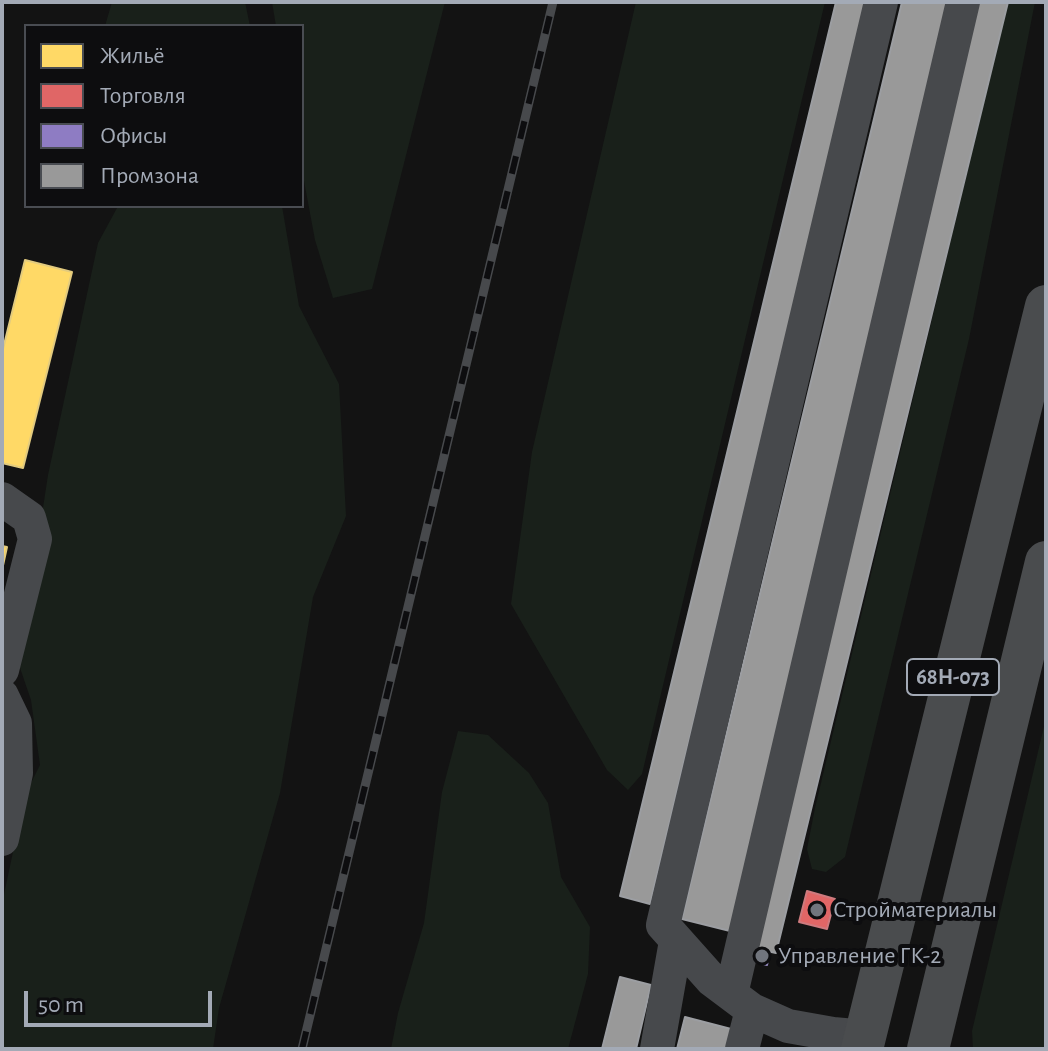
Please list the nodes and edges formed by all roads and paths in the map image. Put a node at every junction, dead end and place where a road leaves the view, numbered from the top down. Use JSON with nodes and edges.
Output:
{"nodes":[{"id":1,"x":881,"y":2,"type":"edge"},
{"id":2,"x":963,"y":2,"type":"edge"},
{"id":3,"x":1046,"y":306,"type":"edge"},
{"id":4,"x":2,"y":499,"type":"edge"},
{"id":5,"x":1046,"y":562,"type":"edge"},
{"id":6,"x":2,"y":670,"type":"edge"},
{"id":7,"x":2,"y":696,"type":"edge"},
{"id":8,"x":2,"y":839,"type":"edge"},
{"id":9,"x":676,"y":941,"type":"junction"},
{"id":10,"x":741,"y":1002,"type":"junction"},
{"id":11,"x":864,"y":1043,"type":"edge"},
{"id":12,"x":657,"y":1049,"type":"edge"},
{"id":13,"x":742,"y":1049,"type":"edge"},
{"id":14,"x":928,"y":1049,"type":"edge"}],
"edges":[{"from":1,"to":9,"type":"street"},
{"from":2,"to":10,"type":"street"},
{"from":3,"to":11,"type":"main road","number":"68Н-073"},
{"from":4,"to":6,"type":"street"},
{"from":5,"to":14,"type":"main road","number":"68Н-073"},
{"from":7,"to":8,"type":"street"},
{"from":9,"to":10,"type":"street"},
{"from":9,"to":12,"type":"street"},
{"from":10,"to":11,"type":"street"},
{"from":10,"to":13,"type":"street"}]}
